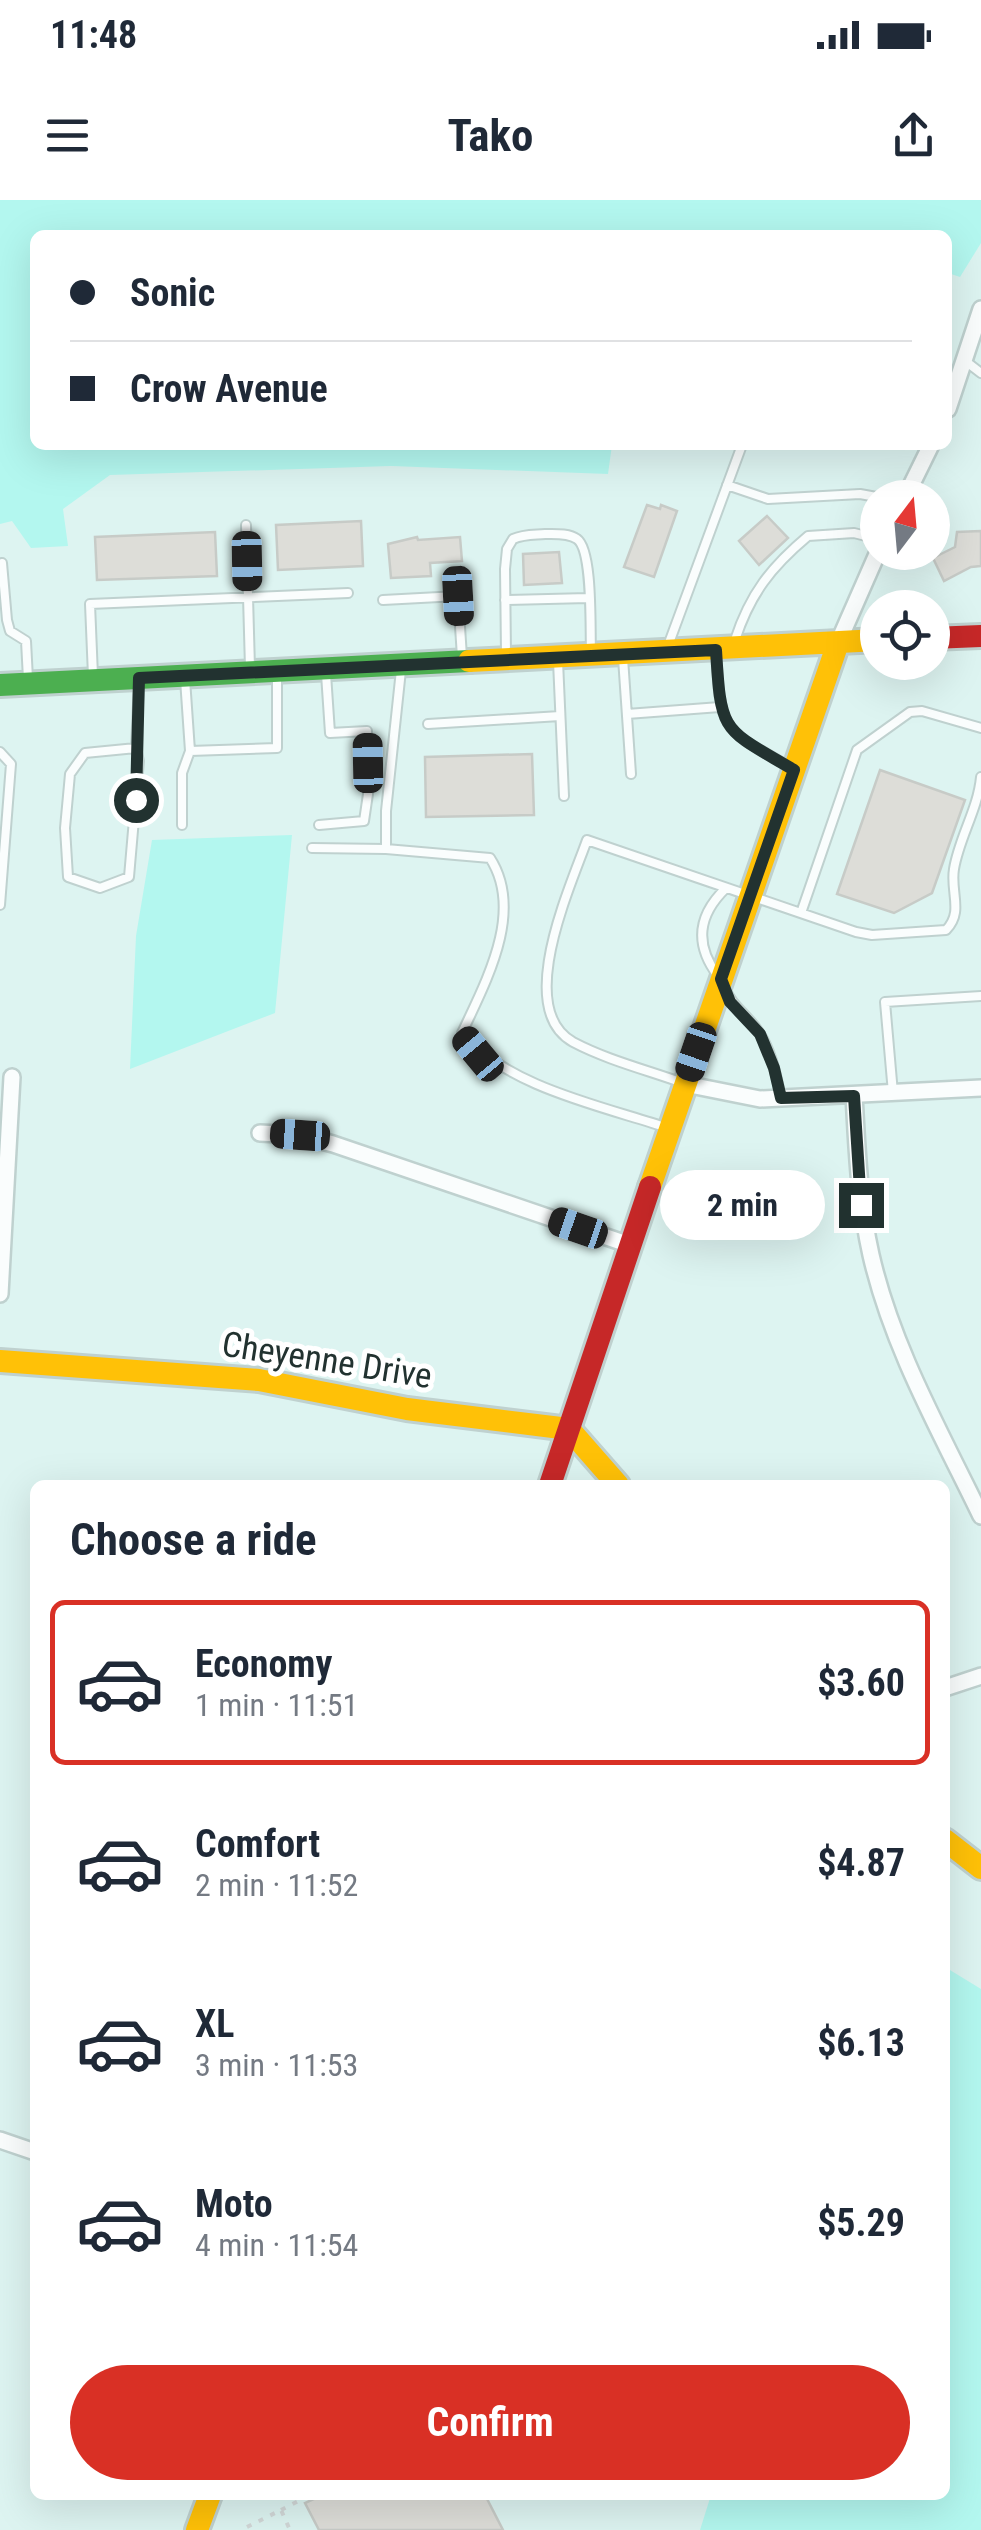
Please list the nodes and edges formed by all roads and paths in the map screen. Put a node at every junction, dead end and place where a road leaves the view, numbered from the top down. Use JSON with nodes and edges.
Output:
{"nodes":[{"id":1,"x":981,"y":310,"type":"edge"},
{"id":2,"x":964,"y":360,"type":"junction"},
{"id":3,"x":981,"y":373,"type":"edge"},
{"id":4,"x":952,"y":397,"type":"edge"},
{"id":5,"x":740,"y":450,"type":"edge"},
{"id":6,"x":929,"y":450,"type":"edge"},
{"id":7,"x":914,"y":480,"type":"edge"},
{"id":8,"x":727,"y":486,"type":"junction"},
{"id":9,"x":860,"y":494,"type":"edge"},
{"id":10,"x":246,"y":525,"type":"dead end"},
{"id":11,"x":860,"y":535,"type":"edge"},
{"id":12,"x":2,"y":563,"type":"dead end"},
{"id":13,"x":870,"y":570,"type":"edge"},
{"id":14,"x":348,"y":592,"type":"dead end"},
{"id":15,"x":248,"y":597,"type":"junction"},
{"id":16,"x":588,"y":598,"type":"junction"},
{"id":17,"x":383,"y":600,"type":"dead end"},
{"id":18,"x":505,"y":600,"type":"junction"},
{"id":19,"x":981,"y":636,"type":"edge"},
{"id":20,"x":950,"y":637,"type":"edge"},
{"id":21,"x":860,"y":641,"type":"edge"},
{"id":22,"x":838,"y":643,"type":"junction"},
{"id":23,"x":724,"y":649,"type":"junction"},
{"id":24,"x":666,"y":652,"type":"junction"},
{"id":25,"x":622,"y":653,"type":"junction"},
{"id":26,"x":591,"y":654,"type":"junction"},
{"id":27,"x":557,"y":656,"type":"junction"},
{"id":28,"x":506,"y":660,"type":"junction"},
{"id":29,"x":462,"y":662,"type":"junction"},
{"id":30,"x":402,"y":666,"type":"junction"},
{"id":31,"x":326,"y":670,"type":"junction"},
{"id":32,"x":277,"y":672,"type":"junction"},
{"id":33,"x":250,"y":673,"type":"junction"},
{"id":34,"x":185,"y":676,"type":"junction"},
{"id":35,"x":139,"y":678,"type":"junction"},
{"id":36,"x":93,"y":680,"type":"junction"},
{"id":37,"x":28,"y":684,"type":"junction"},
{"id":38,"x":0,"y":686,"type":"edge"},
{"id":39,"x":720,"y":708,"type":"junction"},
{"id":40,"x":627,"y":714,"type":"junction"},
{"id":41,"x":560,"y":716,"type":"junction"},
{"id":42,"x":428,"y":724,"type":"dead end"},
{"id":43,"x":981,"y":728,"type":"edge"},
{"id":44,"x":136,"y":748,"type":"junction"},
{"id":45,"x":190,"y":751,"type":"junction"},
{"id":46,"x":0,"y":752,"type":"edge"},
{"id":47,"x":794,"y":770,"type":"junction"},
{"id":48,"x":631,"y":774,"type":"dead end"},
{"id":49,"x":981,"y":777,"type":"edge"},
{"id":50,"x":564,"y":796,"type":"dead end"},
{"id":51,"x":182,"y":826,"type":"dead end"},
{"id":52,"x":320,"y":826,"type":"dead end"},
{"id":53,"x":312,"y":848,"type":"dead end"},
{"id":54,"x":386,"y":849,"type":"junction"},
{"id":55,"x":726,"y":888,"type":"junction"},
{"id":56,"x":750,"y":896,"type":"junction"},
{"id":57,"x":0,"y":905,"type":"edge"},
{"id":58,"x":801,"y":914,"type":"junction"},
{"id":59,"x":721,"y":979,"type":"junction"},
{"id":60,"x":981,"y":996,"type":"edge"},
{"id":61,"x":12,"y":1077,"type":"dead end"},
{"id":62,"x":684,"y":1084,"type":"junction"},
{"id":63,"x":981,"y":1088,"type":"edge"},
{"id":64,"x":892,"y":1093,"type":"junction"},
{"id":65,"x":854,"y":1096,"type":"junction"},
{"id":66,"x":781,"y":1098,"type":"junction"},
{"id":67,"x":670,"y":1128,"type":"junction"},
{"id":68,"x":260,"y":1133,"type":"dead end"},
{"id":69,"x":630,"y":1245,"type":"junction"},
{"id":70,"x":0,"y":1294,"type":"edge"},
{"id":71,"x":0,"y":1361,"type":"edge"},
{"id":72,"x":569,"y":1429,"type":"junction"},
{"id":73,"x":552,"y":1480,"type":"edge"},
{"id":74,"x":614,"y":1480,"type":"edge"},
{"id":75,"x":981,"y":1516,"type":"edge"},
{"id":76,"x":981,"y":1676,"type":"edge"},
{"id":77,"x":950,"y":1686,"type":"edge"},
{"id":78,"x":950,"y":1844,"type":"edge"},
{"id":79,"x":981,"y":1868,"type":"edge"},
{"id":80,"x":0,"y":2140,"type":"edge"},
{"id":81,"x":30,"y":2150,"type":"edge"},
{"id":82,"x":208,"y":2500,"type":"edge"},
{"id":83,"x":300,"y":2500,"type":"edge"},
{"id":84,"x":280,"y":2510,"type":"junction"},
{"id":85,"x":248,"y":2527,"type":"dead end"},
{"id":86,"x":197,"y":2530,"type":"edge"},
{"id":87,"x":290,"y":2530,"type":"edge"}],
"edges":[{"from":1,"to":2,"type":"street"},
{"from":2,"to":3,"type":"lane"},
{"from":2,"to":4,"type":"street"},
{"from":5,"to":8,"type":"lane"},
{"from":6,"to":7,"type":"street"},
{"from":8,"to":9,"type":"lane"},
{"from":8,"to":24,"type":"lane"},
{"from":10,"to":15,"type":"lane"},
{"from":11,"to":23,"type":"lane"},
{"from":12,"to":37,"type":"lane"},
{"from":13,"to":22,"type":"street"},
{"from":14,"to":15,"type":"lane"},
{"from":15,"to":33,"type":"lane"},
{"from":15,"to":36,"type":"lane"},
{"from":16,"to":18,"type":"lane"},
{"from":16,"to":18,"type":"lane"},
{"from":16,"to":26,"type":"lane"},
{"from":17,"to":29,"type":"lane"},
{"from":18,"to":28,"type":"lane"},
{"from":19,"to":20,"type":"main road"},
{"from":21,"to":22,"type":"main road"},
{"from":22,"to":23,"type":"main road"},
{"from":22,"to":47,"type":"main road"},
{"from":23,"to":24,"type":"main road"},
{"from":23,"to":39,"type":"lane"},
{"from":24,"to":25,"type":"main road"},
{"from":25,"to":26,"type":"main road"},
{"from":25,"to":40,"type":"lane"},
{"from":26,"to":27,"type":"main road"},
{"from":27,"to":28,"type":"main road"},
{"from":27,"to":41,"type":"lane"},
{"from":28,"to":29,"type":"main road"},
{"from":29,"to":30,"type":"main road"},
{"from":30,"to":31,"type":"main road"},
{"from":30,"to":54,"type":"lane"},
{"from":31,"to":32,"type":"main road"},
{"from":31,"to":52,"type":"lane"},
{"from":32,"to":33,"type":"main road"},
{"from":32,"to":45,"type":"lane"},
{"from":33,"to":34,"type":"main road"},
{"from":34,"to":35,"type":"main road"},
{"from":34,"to":45,"type":"lane"},
{"from":35,"to":36,"type":"main road"},
{"from":35,"to":44,"type":"lane"},
{"from":36,"to":37,"type":"main road"},
{"from":37,"to":38,"type":"main road"},
{"from":39,"to":40,"type":"lane"},
{"from":39,"to":47,"type":"lane"},
{"from":40,"to":48,"type":"lane"},
{"from":41,"to":42,"type":"lane"},
{"from":41,"to":50,"type":"lane"},
{"from":43,"to":58,"type":"lane"},
{"from":44,"to":44,"type":"lane"},
{"from":45,"to":51,"type":"lane"},
{"from":46,"to":57,"type":"lane"},
{"from":47,"to":56,"type":"main road"},
{"from":49,"to":58,"type":"lane"},
{"from":53,"to":54,"type":"lane"},
{"from":54,"to":67,"type":"lane"},
{"from":55,"to":56,"type":"lane"},
{"from":55,"to":59,"type":"lane"},
{"from":55,"to":62,"type":"lane"},
{"from":56,"to":58,"type":"lane"},
{"from":56,"to":59,"type":"main road"},
{"from":59,"to":62,"type":"main road"},
{"from":59,"to":66,"type":"lane"},
{"from":60,"to":64,"type":"lane"},
{"from":61,"to":70,"type":"street"},
{"from":62,"to":66,"type":"street"},
{"from":62,"to":67,"type":"main road"},
{"from":63,"to":64,"type":"street"},
{"from":64,"to":65,"type":"street"},
{"from":65,"to":66,"type":"street"},
{"from":65,"to":75,"type":"street"},
{"from":67,"to":69,"type":"main road"},
{"from":68,"to":69,"type":"street"},
{"from":69,"to":72,"type":"main road"},
{"from":71,"to":72,"type":"main road","name":"Cheyenne Drive"},
{"from":72,"to":73,"type":"main road"},
{"from":72,"to":74,"type":"main road"},
{"from":76,"to":77,"type":"street"},
{"from":78,"to":79,"type":"main road"},
{"from":80,"to":81,"type":"street"},
{"from":82,"to":86,"type":"main road"},
{"from":83,"to":84,"type":"path"},
{"from":84,"to":85,"type":"path"},
{"from":84,"to":87,"type":"path"}]}
